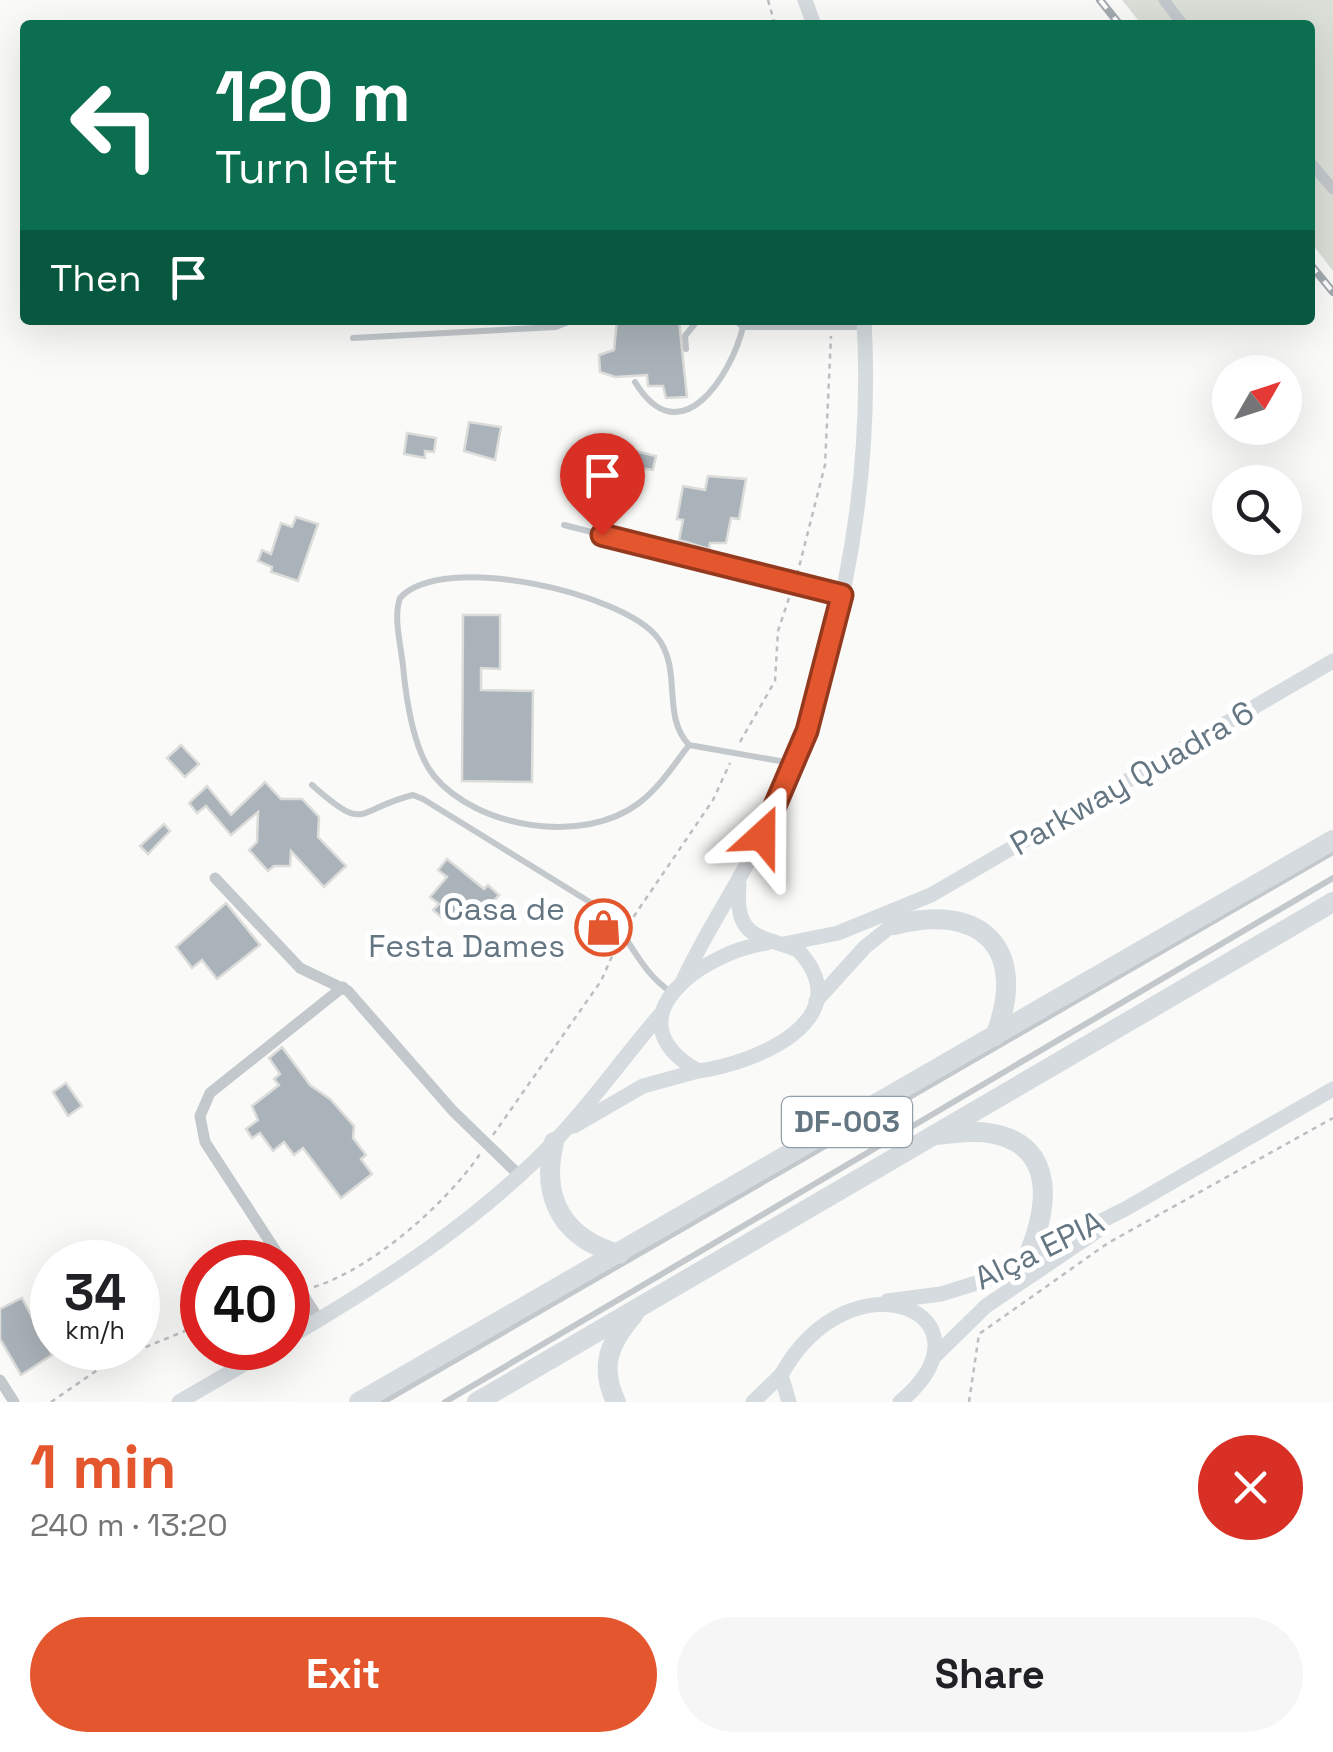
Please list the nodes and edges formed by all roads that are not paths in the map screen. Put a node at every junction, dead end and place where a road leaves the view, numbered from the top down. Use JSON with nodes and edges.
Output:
{"nodes":[{"id":1,"x":1164,"y":0,"type":"edge"},
{"id":2,"x":1179,"y":20,"type":"edge"},
{"id":3,"x":1315,"y":168,"type":"edge"},
{"id":4,"x":1333,"y":189,"type":"edge"},
{"id":5,"x":561,"y":325,"type":"edge"},
{"id":6,"x":694,"y":325,"type":"edge"},
{"id":7,"x":741,"y":325,"type":"edge"},
{"id":8,"x":856,"y":325,"type":"edge"},
{"id":9,"x":864,"y":325,"type":"edge"},
{"id":10,"x":743,"y":327,"type":"junction"},
{"id":11,"x":353,"y":338,"type":"dead end"},
{"id":12,"x":686,"y":349,"type":"dead end"},
{"id":13,"x":635,"y":382,"type":"dead end"},
{"id":14,"x":564,"y":525,"type":"dead end"},
{"id":15,"x":842,"y":595,"type":"junction"},
{"id":16,"x":1333,"y":660,"type":"edge"},
{"id":17,"x":689,"y":745,"type":"junction"},
{"id":18,"x":792,"y":764,"type":"junction"},
{"id":19,"x":312,"y":785,"type":"dead end"},
{"id":20,"x":1333,"y":840,"type":"edge"},
{"id":21,"x":1333,"y":852,"type":"edge"},
{"id":22,"x":216,"y":878,"type":"dead end"},
{"id":23,"x":740,"y":878,"type":"junction"},
{"id":24,"x":1333,"y":878,"type":"edge"},
{"id":25,"x":931,"y":895,"type":"junction"},
{"id":26,"x":1333,"y":902,"type":"edge"},
{"id":27,"x":894,"y":925,"type":"junction"},
{"id":28,"x":776,"y":944,"type":"junction"},
{"id":29,"x":343,"y":986,"type":"junction"},
{"id":30,"x":678,"y":987,"type":"junction"},
{"id":31,"x":816,"y":1001,"type":"junction"},
{"id":32,"x":660,"y":1015,"type":"junction"},
{"id":33,"x":995,"y":1036,"type":"junction"},
{"id":34,"x":698,"y":1071,"type":"junction"},
{"id":35,"x":1333,"y":1089,"type":"edge"},
{"id":36,"x":928,"y":1135,"type":"junction"},
{"id":37,"x":558,"y":1138,"type":"junction"},
{"id":38,"x":519,"y":1175,"type":"junction"},
{"id":39,"x":1127,"y":1208,"type":"junction"},
{"id":40,"x":268,"y":1240,"type":"edge"},
{"id":41,"x":619,"y":1254,"type":"junction"},
{"id":42,"x":1027,"y":1258,"type":"junction"},
{"id":43,"x":887,"y":1301,"type":"junction"},
{"id":44,"x":644,"y":1302,"type":"junction"},
{"id":45,"x":310,"y":1306,"type":"edge"},
{"id":46,"x":319,"y":1320,"type":"junction"},
{"id":47,"x":310,"y":1325,"type":"edge"},
{"id":48,"x":934,"y":1358,"type":"junction"},
{"id":49,"x":234,"y":1370,"type":"edge"},
{"id":50,"x":780,"y":1375,"type":"junction"},
{"id":51,"x":0,"y":1380,"type":"edge"},
{"id":52,"x":921,"y":1394,"type":"edge"},
{"id":53,"x":14,"y":1402,"type":"edge"},
{"id":54,"x":178,"y":1402,"type":"edge"},
{"id":55,"x":359,"y":1402,"type":"edge"},
{"id":56,"x":383,"y":1402,"type":"edge"},
{"id":57,"x":445,"y":1402,"type":"edge"},
{"id":58,"x":476,"y":1402,"type":"edge"},
{"id":59,"x":616,"y":1402,"type":"edge"},
{"id":60,"x":753,"y":1402,"type":"edge"},
{"id":61,"x":789,"y":1402,"type":"edge"},
{"id":62,"x":900,"y":1402,"type":"edge"}],
"edges":[{"from":1,"to":2,"type":"street"},
{"from":3,"to":4,"type":"street"},
{"from":5,"to":11,"type":"lane"},
{"from":6,"to":12,"type":"lane"},
{"from":7,"to":10,"type":"lane"},
{"from":8,"to":10,"type":"lane"},
{"from":9,"to":15,"type":"street"},
{"from":10,"to":13,"type":"lane"},
{"from":14,"to":15,"type":"lane"},
{"from":15,"to":18,"type":"street"},
{"from":16,"to":25,"type":"street","name":"Parkway Quadra 6"},
{"from":17,"to":17,"type":"lane"},
{"from":17,"to":18,"type":"lane"},
{"from":18,"to":23,"type":"street"},
{"from":19,"to":30,"type":"lane"},
{"from":20,"to":33,"type":"highway","number":"DF-003"},
{"from":21,"to":56,"type":"lane"},
{"from":22,"to":29,"type":"street"},
{"from":23,"to":28,"type":"street"},
{"from":23,"to":30,"type":"street"},
{"from":24,"to":57,"type":"lane"},
{"from":25,"to":27,"type":"street","name":"Parkway Quadra 6"},
{"from":25,"to":28,"type":"street","name":"Parkway Quadra 6"},
{"from":26,"to":36,"type":"highway","number":"DF-003"},
{"from":27,"to":31,"type":"street","name":"Parkway Quadra 6"},
{"from":27,"to":33,"type":"highway"},
{"from":28,"to":30,"type":"street"},
{"from":28,"to":31,"type":"street"},
{"from":29,"to":38,"type":"street"},
{"from":29,"to":40,"type":"street"},
{"from":30,"to":32,"type":"street"},
{"from":31,"to":34,"type":"street"},
{"from":32,"to":34,"type":"street"},
{"from":32,"to":37,"type":"street"},
{"from":33,"to":41,"type":"highway","number":"DF-003"},
{"from":34,"to":37,"type":"street"},
{"from":35,"to":39,"type":"street"},
{"from":36,"to":42,"type":"highway"},
{"from":36,"to":44,"type":"highway","number":"DF-003"},
{"from":37,"to":38,"type":"street"},
{"from":37,"to":41,"type":"highway"},
{"from":38,"to":46,"type":"street"},
{"from":39,"to":42,"type":"street","name":"Alça EPIA"},
{"from":39,"to":48,"type":"street","name":"Alça EPIA"},
{"from":41,"to":55,"type":"highway","number":"DF-003"},
{"from":42,"to":43,"type":"street","name":"Alça EPIA"},
{"from":43,"to":48,"type":"street"},
{"from":43,"to":50,"type":"street","name":"Alça EPIA"},
{"from":44,"to":58,"type":"highway","number":"DF-003"},
{"from":44,"to":59,"type":"highway"},
{"from":45,"to":46,"type":"street"},
{"from":46,"to":47,"type":"street"},
{"from":48,"to":52,"type":"street","name":"Alça EPIA"},
{"from":49,"to":54,"type":"street"},
{"from":50,"to":60,"type":"street"},
{"from":50,"to":61,"type":"street"},
{"from":51,"to":53,"type":"street"},
{"from":52,"to":62,"type":"street","name":"Alça EPIA"}]}
